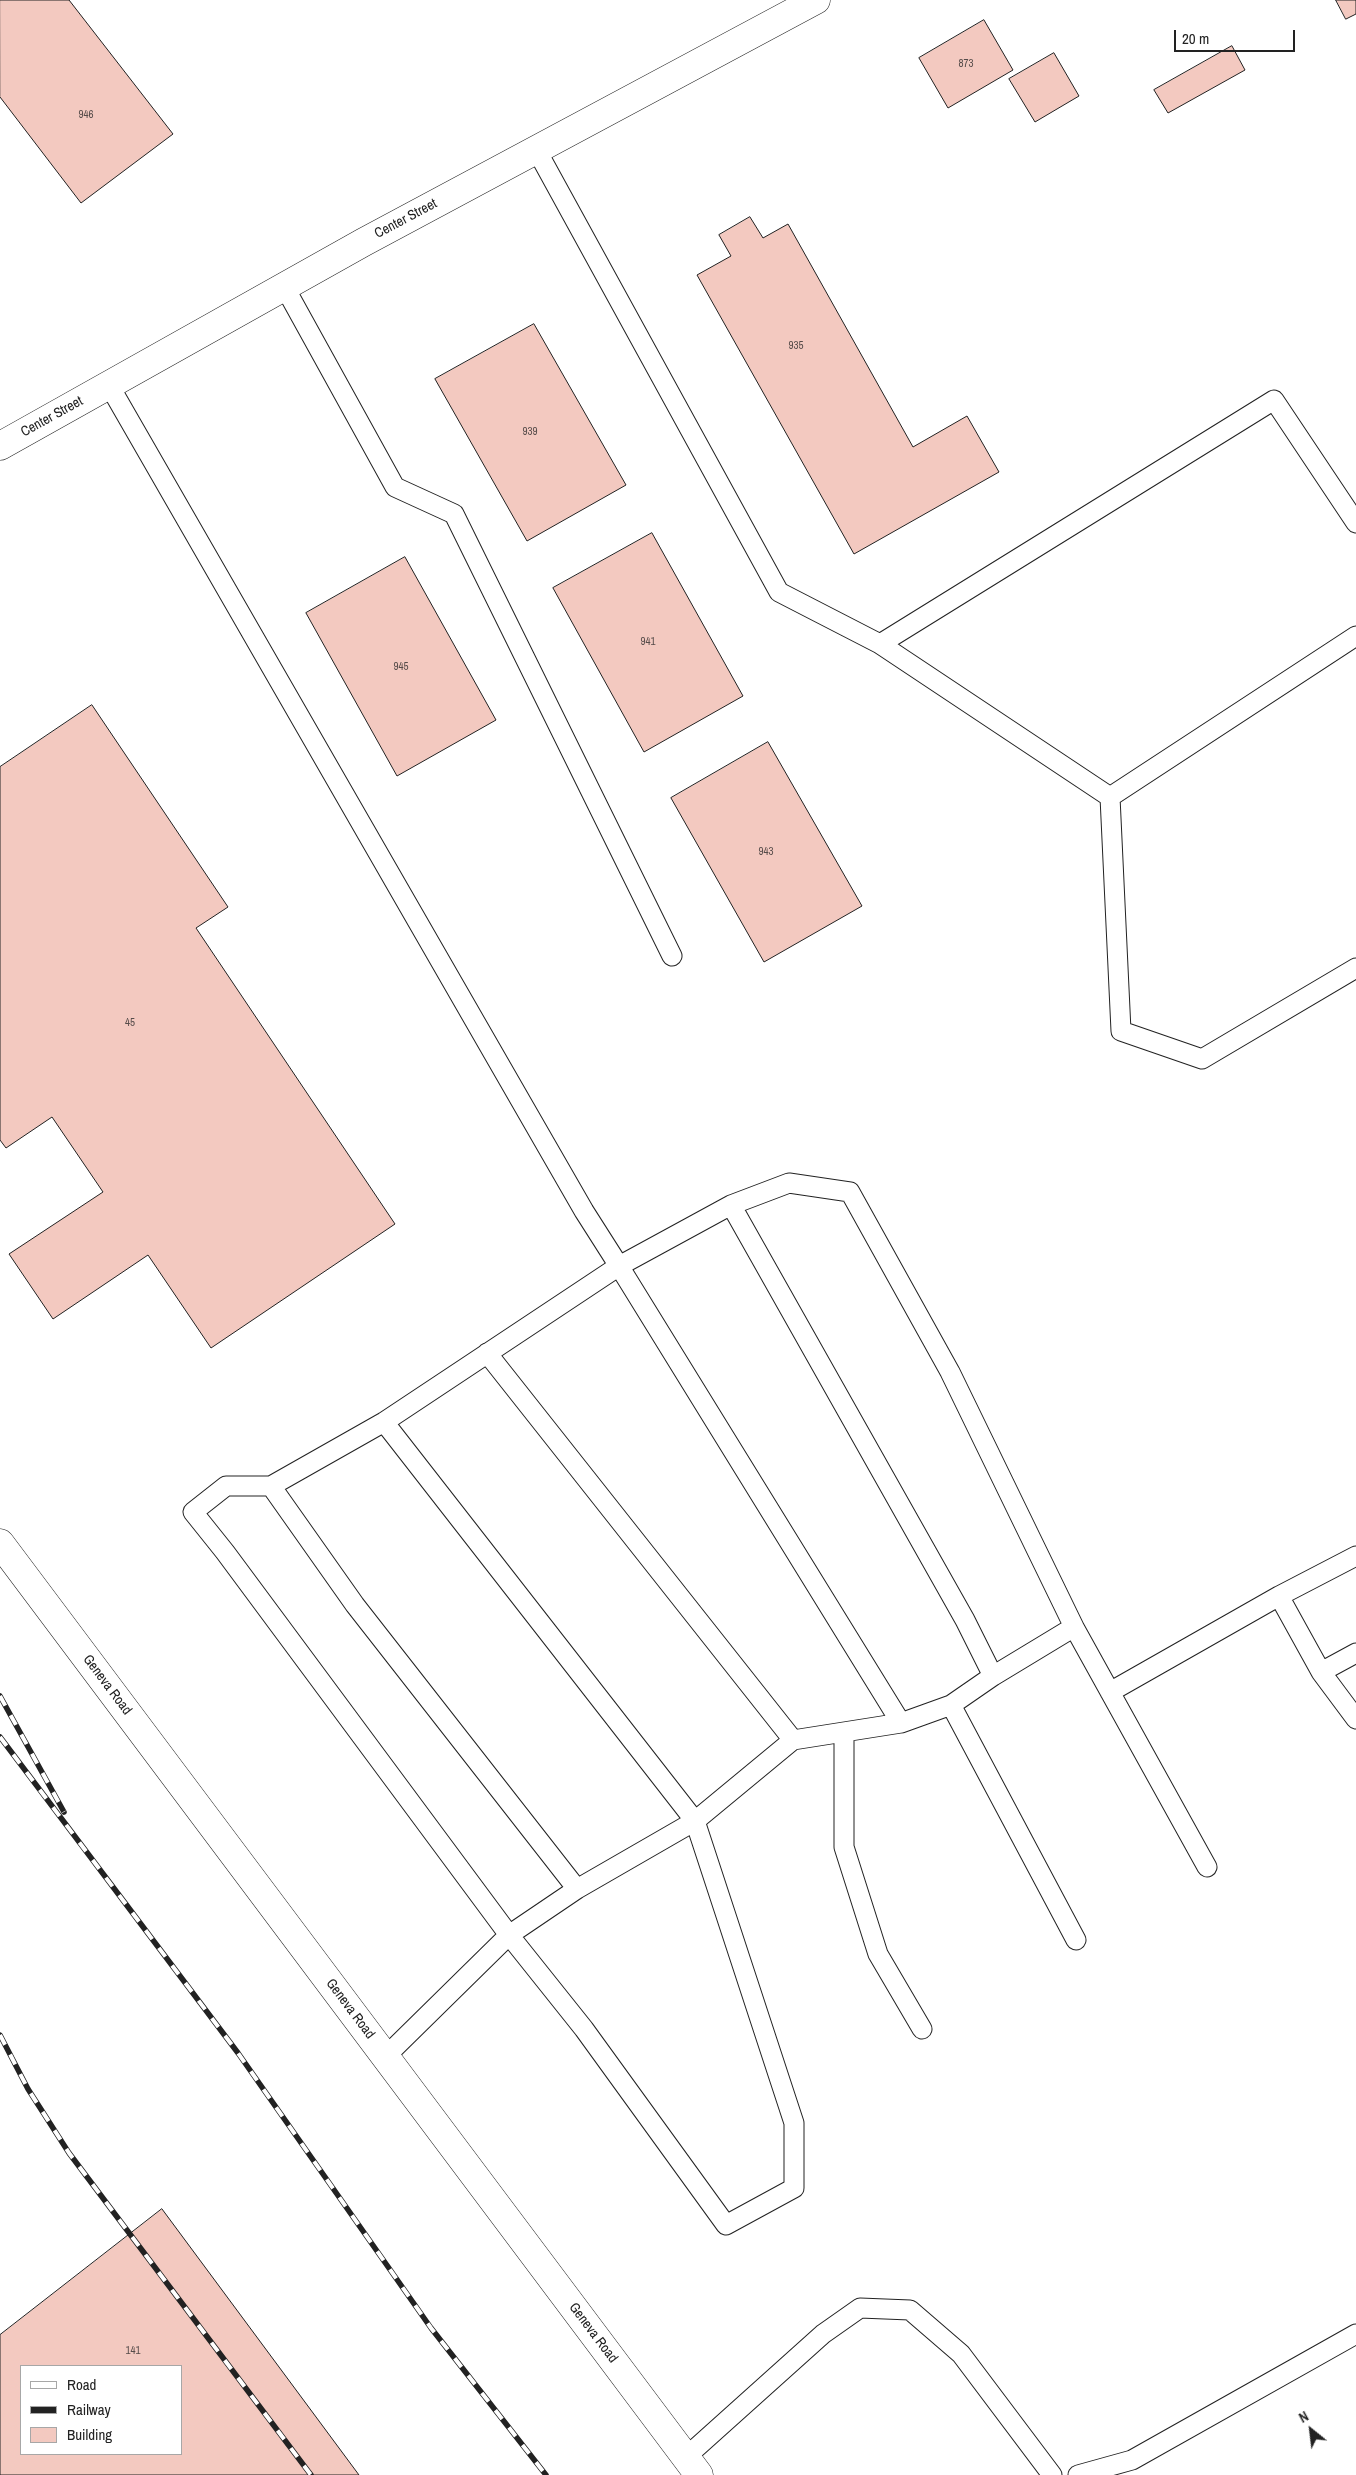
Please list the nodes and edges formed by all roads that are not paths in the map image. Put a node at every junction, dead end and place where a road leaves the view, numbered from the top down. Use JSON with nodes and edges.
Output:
{"nodes":[{"id":1,"x":816,"y":0,"type":"edge"},
{"id":2,"x":536,"y":150,"type":"junction"},
{"id":3,"x":284,"y":286,"type":"junction"},
{"id":4,"x":109,"y":385,"type":"junction"},
{"id":5,"x":0,"y":446,"type":"edge"},
{"id":6,"x":1356,"y":523,"type":"edge"},
{"id":7,"x":1356,"y":636,"type":"edge"},
{"id":8,"x":880,"y":644,"type":"junction"},
{"id":9,"x":1110,"y":797,"type":"junction"},
{"id":10,"x":672,"y":956,"type":"dead end"},
{"id":11,"x":1356,"y":968,"type":"edge"},
{"id":12,"x":731,"y":1205,"type":"junction"},
{"id":13,"x":619,"y":1266,"type":"junction"},
{"id":14,"x":487,"y":1353,"type":"junction"},
{"id":15,"x":384,"y":1422,"type":"junction"},
{"id":16,"x":271,"y":1486,"type":"junction"},
{"id":17,"x":0,"y":1543,"type":"edge"},
{"id":18,"x":1356,"y":1556,"type":"edge"},
{"id":19,"x":1279,"y":1596,"type":"junction"},
{"id":20,"x":1074,"y":1627,"type":"junction"},
{"id":21,"x":1356,"y":1653,"type":"edge"},
{"id":22,"x":1321,"y":1672,"type":"junction"},
{"id":23,"x":993,"y":1676,"type":"junction"},
{"id":24,"x":1110,"y":1692,"type":"junction"},
{"id":25,"x":950,"y":1705,"type":"junction"},
{"id":26,"x":1356,"y":1719,"type":"edge"},
{"id":27,"x":902,"y":1723,"type":"junction"},
{"id":28,"x":844,"y":1734,"type":"junction"},
{"id":29,"x":793,"y":1740,"type":"junction"},
{"id":30,"x":695,"y":1822,"type":"junction"},
{"id":31,"x":1207,"y":1867,"type":"dead end"},
{"id":32,"x":577,"y":1889,"type":"junction"},
{"id":33,"x":509,"y":1935,"type":"junction"},
{"id":34,"x":1076,"y":1940,"type":"dead end"},
{"id":35,"x":922,"y":2029,"type":"dead end"},
{"id":36,"x":386,"y":2057,"type":"junction"},
{"id":37,"x":1356,"y":2334,"type":"edge"},
{"id":38,"x":692,"y":2466,"type":"edge"},
{"id":39,"x":1052,"y":2475,"type":"edge"},
{"id":40,"x":1078,"y":2475,"type":"edge"}],
"edges":[{"from":1,"to":2,"type":"main road","name":"Center Street"},
{"from":2,"to":3,"type":"main road","name":"Center Street"},
{"from":2,"to":8,"type":"lane"},
{"from":3,"to":4,"type":"main road","name":"Center Street"},
{"from":3,"to":10,"type":"lane"},
{"from":4,"to":5,"type":"main road","name":"Center Street"},
{"from":4,"to":13,"type":"lane"},
{"from":6,"to":8,"type":"lane"},
{"from":7,"to":9,"type":"lane"},
{"from":8,"to":9,"type":"lane"},
{"from":9,"to":11,"type":"lane"},
{"from":12,"to":13,"type":"lane"},
{"from":12,"to":20,"type":"lane"},
{"from":12,"to":23,"type":"lane"},
{"from":13,"to":14,"type":"lane"},
{"from":13,"to":27,"type":"lane"},
{"from":14,"to":15,"type":"lane"},
{"from":14,"to":29,"type":"lane"},
{"from":15,"to":16,"type":"lane"},
{"from":15,"to":30,"type":"lane"},
{"from":16,"to":32,"type":"lane"},
{"from":16,"to":33,"type":"lane"},
{"from":17,"to":36,"type":"main road","name":"Geneva Road"},
{"from":18,"to":19,"type":"lane"},
{"from":19,"to":22,"type":"lane"},
{"from":19,"to":24,"type":"lane"},
{"from":20,"to":23,"type":"lane"},
{"from":20,"to":24,"type":"lane"},
{"from":21,"to":22,"type":"lane"},
{"from":22,"to":26,"type":"lane"},
{"from":23,"to":25,"type":"lane"},
{"from":24,"to":31,"type":"lane"},
{"from":25,"to":27,"type":"lane"},
{"from":25,"to":34,"type":"lane"},
{"from":27,"to":28,"type":"lane"},
{"from":28,"to":29,"type":"lane"},
{"from":28,"to":35,"type":"lane"},
{"from":29,"to":30,"type":"lane"},
{"from":30,"to":32,"type":"lane"},
{"from":30,"to":33,"type":"lane"},
{"from":32,"to":33,"type":"lane"},
{"from":33,"to":36,"type":"lane"},
{"from":36,"to":38,"type":"main road","name":"Geneva Road"},
{"from":37,"to":40,"type":"lane"},
{"from":38,"to":39,"type":"lane"}]}
